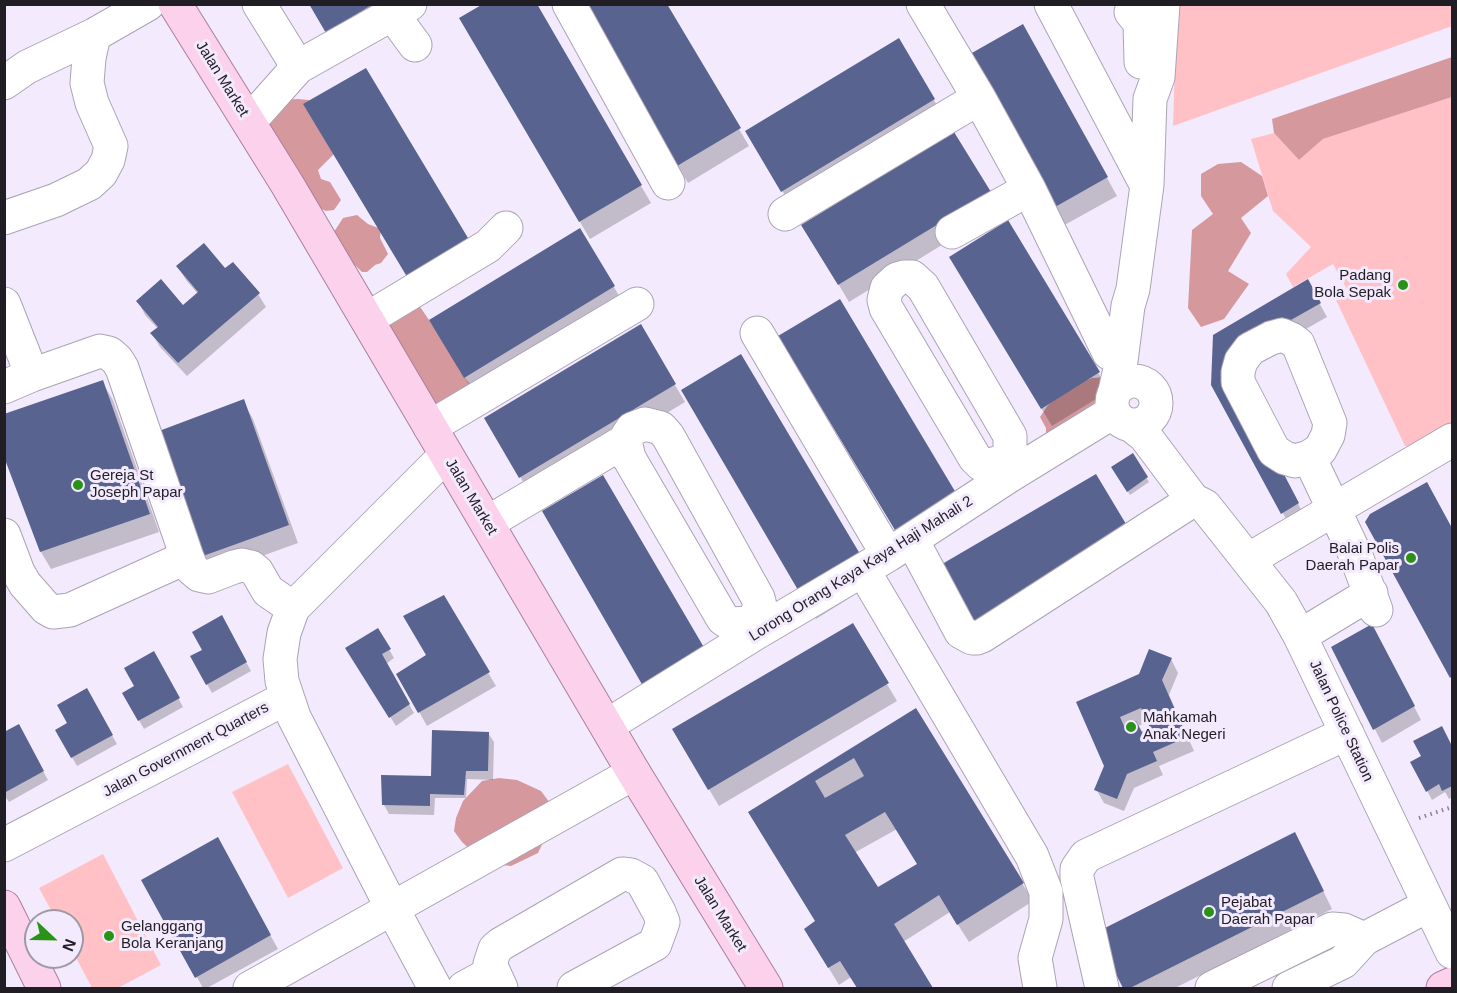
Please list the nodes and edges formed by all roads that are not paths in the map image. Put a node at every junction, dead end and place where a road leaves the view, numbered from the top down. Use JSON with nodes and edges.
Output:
{"nodes":[{"id":1,"x":148,"y":4,"type":"edge"},
{"id":2,"x":176,"y":4,"type":"edge"},
{"id":3,"x":259,"y":4,"type":"edge"},
{"id":4,"x":569,"y":4,"type":"edge"},
{"id":5,"x":923,"y":4,"type":"edge"},
{"id":6,"x":1051,"y":4,"type":"edge"},
{"id":7,"x":1163,"y":4,"type":"edge"},
{"id":8,"x":1127,"y":8,"type":"edge"},
{"id":9,"x":401,"y":10,"type":"edge"},
{"id":10,"x":94,"y":36,"type":"junction"},
{"id":11,"x":415,"y":45,"type":"dead end"},
{"id":12,"x":298,"y":67,"type":"junction"},
{"id":13,"x":4,"y":83,"type":"edge"},
{"id":14,"x":979,"y":98,"type":"junction"},
{"id":15,"x":1150,"y":99,"type":"junction"},
{"id":16,"x":249,"y":122,"type":"junction"},
{"id":17,"x":668,"y":183,"type":"dead end"},
{"id":18,"x":1147,"y":185,"type":"junction"},
{"id":19,"x":1029,"y":189,"type":"junction"},
{"id":20,"x":785,"y":214,"type":"dead end"},
{"id":21,"x":4,"y":218,"type":"edge"},
{"id":22,"x":506,"y":228,"type":"dead end"},
{"id":23,"x":951,"y":232,"type":"dead end"},
{"id":24,"x":484,"y":263,"type":"dead end"},
{"id":25,"x":4,"y":304,"type":"edge"},
{"id":26,"x":637,"y":304,"type":"dead end"},
{"id":27,"x":370,"y":325,"type":"junction"},
{"id":28,"x":757,"y":333,"type":"dead end"},
{"id":29,"x":1109,"y":353,"type":"dead end"},
{"id":30,"x":18,"y":381,"type":"edge"},
{"id":31,"x":1133,"y":406,"type":"junction"},
{"id":32,"x":1452,"y":440,"type":"edge"},
{"id":33,"x":438,"y":441,"type":"junction"},
{"id":34,"x":625,"y":441,"type":"junction"},
{"id":35,"x":1309,"y":457,"type":"dead end"},
{"id":36,"x":1005,"y":469,"type":"junction"},
{"id":37,"x":1199,"y":503,"type":"junction"},
{"id":38,"x":1333,"y":508,"type":"junction"},
{"id":39,"x":487,"y":523,"type":"junction"},
{"id":40,"x":4,"y":535,"type":"edge"},
{"id":41,"x":888,"y":555,"type":"junction"},
{"id":42,"x":187,"y":557,"type":"junction"},
{"id":43,"x":1248,"y":560,"type":"junction"},
{"id":44,"x":293,"y":608,"type":"junction"},
{"id":45,"x":753,"y":628,"type":"junction"},
{"id":46,"x":1300,"y":636,"type":"junction"},
{"id":47,"x":286,"y":698,"type":"junction"},
{"id":48,"x":608,"y":725,"type":"junction"},
{"id":49,"x":1347,"y":733,"type":"junction"},
{"id":50,"x":634,"y":773,"type":"junction"},
{"id":51,"x":4,"y":845,"type":"edge"},
{"id":52,"x":1429,"y":905,"type":"junction"},
{"id":53,"x":4,"y":907,"type":"edge"},
{"id":54,"x":392,"y":908,"type":"junction"},
{"id":55,"x":1355,"y":942,"type":"junction"},
{"id":56,"x":1452,"y":952,"type":"edge"},
{"id":57,"x":497,"y":980,"type":"edge"},
{"id":58,"x":1452,"y":984,"type":"edge"},
{"id":59,"x":44,"y":988,"type":"edge"},
{"id":60,"x":250,"y":988,"type":"edge"},
{"id":61,"x":435,"y":988,"type":"edge"},
{"id":62,"x":464,"y":988,"type":"edge"},
{"id":63,"x":574,"y":988,"type":"edge"},
{"id":64,"x":766,"y":988,"type":"edge"},
{"id":65,"x":1040,"y":988,"type":"edge"},
{"id":66,"x":1102,"y":988,"type":"edge"},
{"id":67,"x":1212,"y":988,"type":"edge"},
{"id":68,"x":1289,"y":988,"type":"edge"},
{"id":69,"x":1443,"y":988,"type":"edge"}],
"edges":[{"from":1,"to":10,"type":"street"},
{"from":2,"to":16,"type":"main road","name":"Jalan Market"},
{"from":3,"to":12,"type":"street"},
{"from":4,"to":17,"type":"street"},
{"from":5,"to":14,"type":"street"},
{"from":6,"to":18,"type":"street"},
{"from":7,"to":8,"type":"street"},
{"from":7,"to":15,"type":"street"},
{"from":8,"to":15,"type":"street"},
{"from":9,"to":11,"type":"street"},
{"from":9,"to":12,"type":"street"},
{"from":10,"to":13,"type":"street"},
{"from":10,"to":21,"type":"street"},
{"from":12,"to":16,"type":"street"},
{"from":14,"to":19,"type":"street"},
{"from":14,"to":20,"type":"street"},
{"from":15,"to":18,"type":"street","name":"Jalan Police Station"},
{"from":16,"to":27,"type":"main road","name":"Jalan Market"},
{"from":18,"to":31,"type":"street","name":"Jalan Police Station"},
{"from":19,"to":23,"type":"street"},
{"from":19,"to":29,"type":"street"},
{"from":22,"to":27,"type":"street"},
{"from":24,"to":27,"type":"street"},
{"from":25,"to":30,"type":"street"},
{"from":26,"to":33,"type":"street","name":"Jalan Government Quarters"},
{"from":27,"to":33,"type":"main road","name":"Jalan Market"},
{"from":28,"to":41,"type":"street"},
{"from":30,"to":42,"type":"street"},
{"from":31,"to":36,"type":"street","name":"Lorong Orang Kaya Kaya Haji Mahali 2"},
{"from":31,"to":37,"type":"street","name":"Jalan Police Station"},
{"from":32,"to":38,"type":"street"},
{"from":33,"to":39,"type":"main road","name":"Jalan Market"},
{"from":33,"to":44,"type":"street","name":"Jalan Government Quarters"},
{"from":34,"to":39,"type":"street"},
{"from":34,"to":45,"type":"street"},
{"from":34,"to":45,"type":"street"},
{"from":35,"to":38,"type":"street"},
{"from":36,"to":36,"type":"street"},
{"from":36,"to":41,"type":"street","name":"Lorong Orang Kaya Kaya Haji Mahali 2"},
{"from":37,"to":41,"type":"street"},
{"from":37,"to":43,"type":"street","name":"Jalan Police Station"},
{"from":38,"to":43,"type":"street"},
{"from":38,"to":46,"type":"street"},
{"from":39,"to":48,"type":"main road","name":"Jalan Market"},
{"from":40,"to":42,"type":"street"},
{"from":41,"to":45,"type":"street","name":"Lorong Orang Kaya Kaya Haji Mahali 2"},
{"from":41,"to":65,"type":"street"},
{"from":42,"to":44,"type":"street"},
{"from":43,"to":46,"type":"street","name":"Jalan Police Station"},
{"from":44,"to":47,"type":"street","name":"Jalan Government Quarters"},
{"from":45,"to":48,"type":"street","name":"Lorong Orang Kaya Kaya Haji Mahali 2"},
{"from":46,"to":49,"type":"street","name":"Jalan Police Station"},
{"from":47,"to":51,"type":"street","name":"Jalan Government Quarters"},
{"from":47,"to":54,"type":"street"},
{"from":48,"to":50,"type":"main road","name":"Jalan Market"},
{"from":49,"to":52,"type":"street","name":"Jalan Police Station"},
{"from":49,"to":66,"type":"street"},
{"from":50,"to":54,"type":"street"},
{"from":50,"to":64,"type":"main road","name":"Jalan Market"},
{"from":52,"to":55,"type":"street"},
{"from":52,"to":56,"type":"street","name":"Jalan Police Station"},
{"from":53,"to":59,"type":"main road"},
{"from":54,"to":60,"type":"street"},
{"from":54,"to":61,"type":"street"},
{"from":55,"to":67,"type":"street"},
{"from":55,"to":68,"type":"street"},
{"from":57,"to":62,"type":"street"},
{"from":57,"to":63,"type":"street"},
{"from":58,"to":69,"type":"main road"}]}
